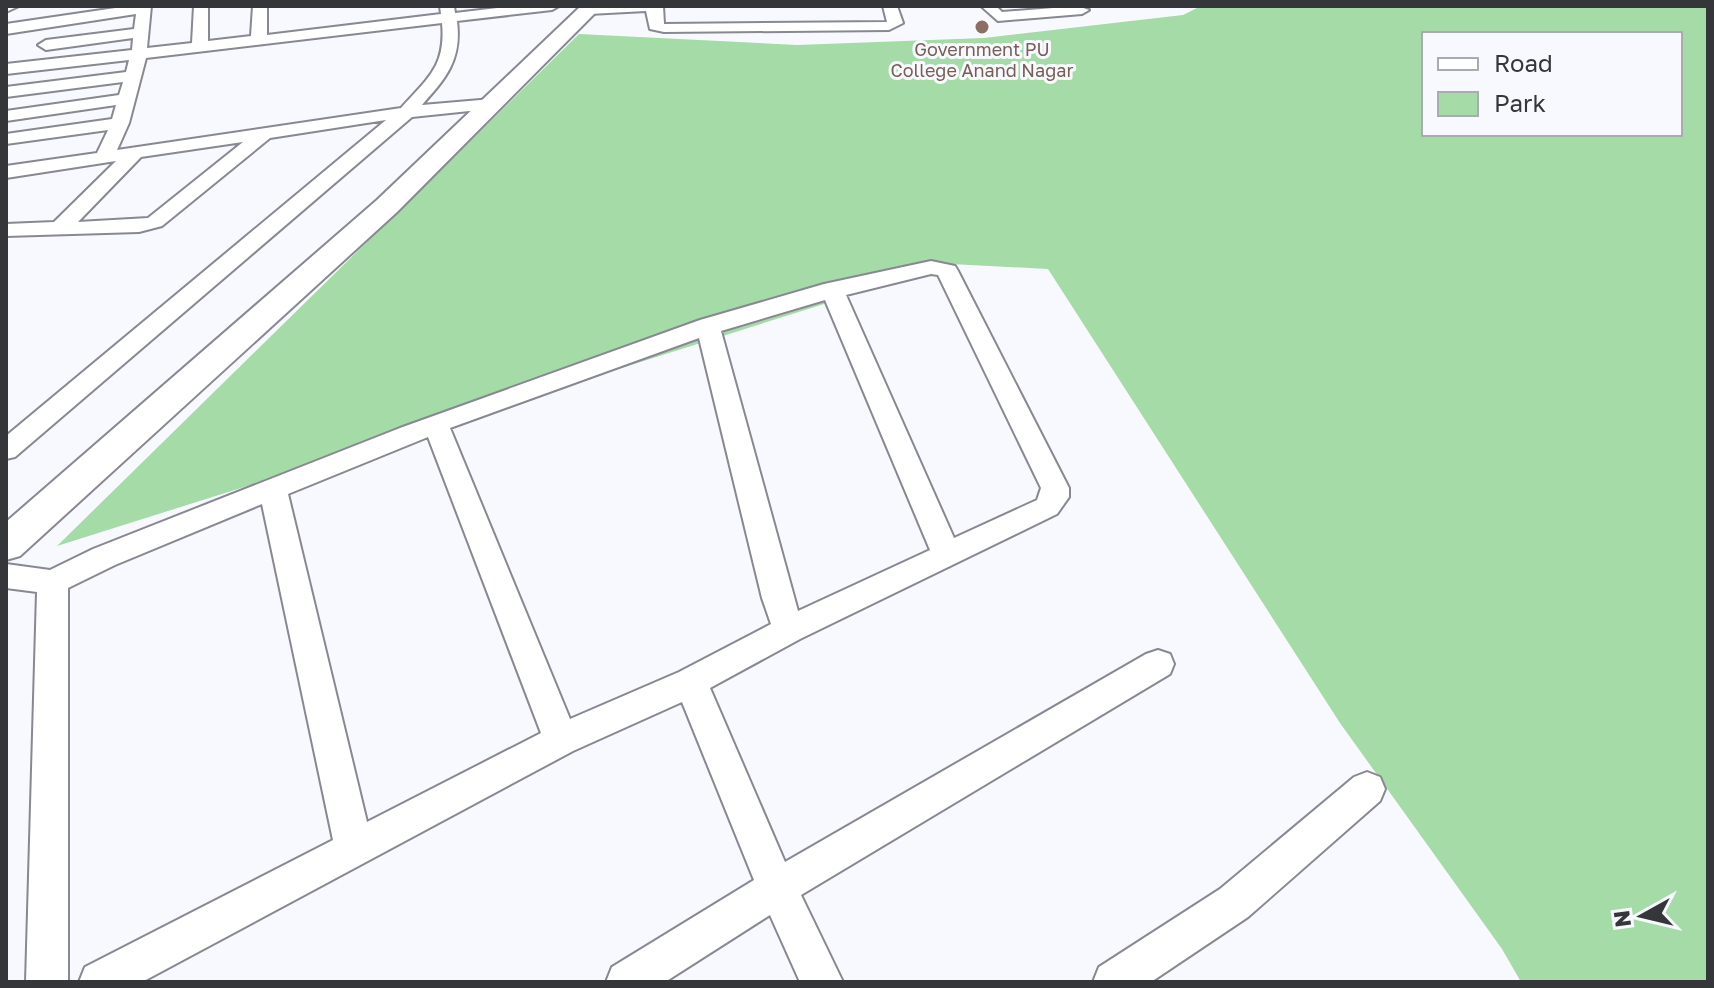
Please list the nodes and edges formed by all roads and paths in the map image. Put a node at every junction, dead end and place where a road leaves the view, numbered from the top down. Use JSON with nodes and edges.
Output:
{"nodes":[{"id":1,"x":12,"y":6,"type":"edge"},
{"id":2,"x":201,"y":6,"type":"edge"},
{"id":3,"x":552,"y":6,"type":"edge"},
{"id":4,"x":655,"y":6,"type":"edge"},
{"id":5,"x":890,"y":6,"type":"edge"},
{"id":6,"x":988,"y":6,"type":"edge"},
{"id":7,"x":144,"y":7,"type":"edge"},
{"id":8,"x":32,"y":8,"type":"edge"},
{"id":9,"x":264,"y":8,"type":"edge"},
{"id":10,"x":591,"y":8,"type":"edge"},
{"id":11,"x":6,"y":10,"type":"edge"},
{"id":12,"x":1082,"y":10,"type":"dead end"},
{"id":13,"x":448,"y":12,"type":"edge"},
{"id":14,"x":6,"y":29,"type":"edge"},
{"id":15,"x":140,"y":33,"type":"junction"},
{"id":16,"x":259,"y":40,"type":"junction"},
{"id":17,"x":36,"y":46,"type":"dead end"},
{"id":18,"x":200,"y":46,"type":"junction"},
{"id":19,"x":139,"y":54,"type":"junction"},
{"id":20,"x":6,"y":69,"type":"edge"},
{"id":21,"x":131,"y":76,"type":"junction"},
{"id":22,"x":6,"y":92,"type":"edge"},
{"id":23,"x":125,"y":99,"type":"junction"},
{"id":24,"x":492,"y":104,"type":"junction"},
{"id":25,"x":407,"y":112,"type":"junction"},
{"id":26,"x":6,"y":116,"type":"edge"},
{"id":27,"x":120,"y":123,"type":"junction"},
{"id":28,"x":262,"y":136,"type":"junction"},
{"id":29,"x":6,"y":139,"type":"edge"},
{"id":30,"x":134,"y":154,"type":"junction"},
{"id":31,"x":104,"y":158,"type":"junction"},
{"id":32,"x":6,"y":172,"type":"edge"},
{"id":33,"x":61,"y":227,"type":"junction"},
{"id":34,"x":6,"y":230,"type":"edge"},
{"id":35,"x":832,"y":289,"type":"junction"},
{"id":36,"x":708,"y":325,"type":"junction"},
{"id":37,"x":436,"y":425,"type":"junction"},
{"id":38,"x":6,"y":450,"type":"edge"},
{"id":39,"x":273,"y":489,"type":"junction"},
{"id":40,"x":11,"y":538,"type":"edge"},
{"id":41,"x":947,"y":555,"type":"junction"},
{"id":42,"x":6,"y":576,"type":"edge"},
{"id":43,"x":53,"y":582,"type":"junction"},
{"id":44,"x":789,"y":630,"type":"junction"},
{"id":45,"x":1158,"y":664,"type":"dead end"},
{"id":46,"x":691,"y":682,"type":"junction"},
{"id":47,"x":561,"y":740,"type":"junction"},
{"id":48,"x":1367,"y":789,"type":"dead end"},
{"id":49,"x":354,"y":848,"type":"junction"},
{"id":50,"x":777,"y":888,"type":"junction"},
{"id":51,"x":47,"y":982,"type":"edge"},
{"id":52,"x":100,"y":982,"type":"edge"},
{"id":53,"x":627,"y":982,"type":"edge"},
{"id":54,"x":822,"y":982,"type":"edge"},
{"id":55,"x":1114,"y":982,"type":"edge"}],
"edges":[{"from":1,"to":11,"type":"street"},
{"from":2,"to":18,"type":"street"},
{"from":3,"to":13,"type":"street"},
{"from":4,"to":5,"type":"street"},
{"from":4,"to":10,"type":"street"},
{"from":6,"to":12,"type":"street"},
{"from":7,"to":14,"type":"street"},
{"from":7,"to":15,"type":"street"},
{"from":8,"to":11,"type":"street"},
{"from":9,"to":16,"type":"street"},
{"from":10,"to":24,"type":"street"},
{"from":13,"to":16,"type":"street"},
{"from":13,"to":25,"type":"street"},
{"from":15,"to":17,"type":"street"},
{"from":15,"to":19,"type":"street"},
{"from":16,"to":18,"type":"street"},
{"from":18,"to":19,"type":"street"},
{"from":19,"to":20,"type":"street"},
{"from":19,"to":21,"type":"street"},
{"from":21,"to":22,"type":"street"},
{"from":21,"to":23,"type":"street"},
{"from":23,"to":26,"type":"street"},
{"from":23,"to":27,"type":"street"},
{"from":24,"to":25,"type":"street"},
{"from":24,"to":40,"type":"street"},
{"from":25,"to":28,"type":"street"},
{"from":25,"to":38,"type":"street"},
{"from":27,"to":29,"type":"street"},
{"from":27,"to":31,"type":"street"},
{"from":28,"to":30,"type":"street"},
{"from":28,"to":33,"type":"street"},
{"from":30,"to":31,"type":"street"},
{"from":30,"to":33,"type":"street"},
{"from":31,"to":32,"type":"street"},
{"from":33,"to":34,"type":"street"},
{"from":35,"to":36,"type":"street"},
{"from":35,"to":41,"type":"street"},
{"from":35,"to":41,"type":"street"},
{"from":36,"to":37,"type":"street"},
{"from":36,"to":44,"type":"street"},
{"from":37,"to":39,"type":"street"},
{"from":37,"to":47,"type":"street"},
{"from":39,"to":43,"type":"street"},
{"from":39,"to":49,"type":"street"},
{"from":41,"to":44,"type":"street"},
{"from":42,"to":43,"type":"street"},
{"from":43,"to":51,"type":"street"},
{"from":44,"to":46,"type":"street"},
{"from":45,"to":50,"type":"street"},
{"from":46,"to":47,"type":"street"},
{"from":46,"to":50,"type":"street"},
{"from":47,"to":49,"type":"street"},
{"from":48,"to":55,"type":"street"},
{"from":49,"to":52,"type":"street"},
{"from":50,"to":53,"type":"street"},
{"from":50,"to":54,"type":"street"}]}
